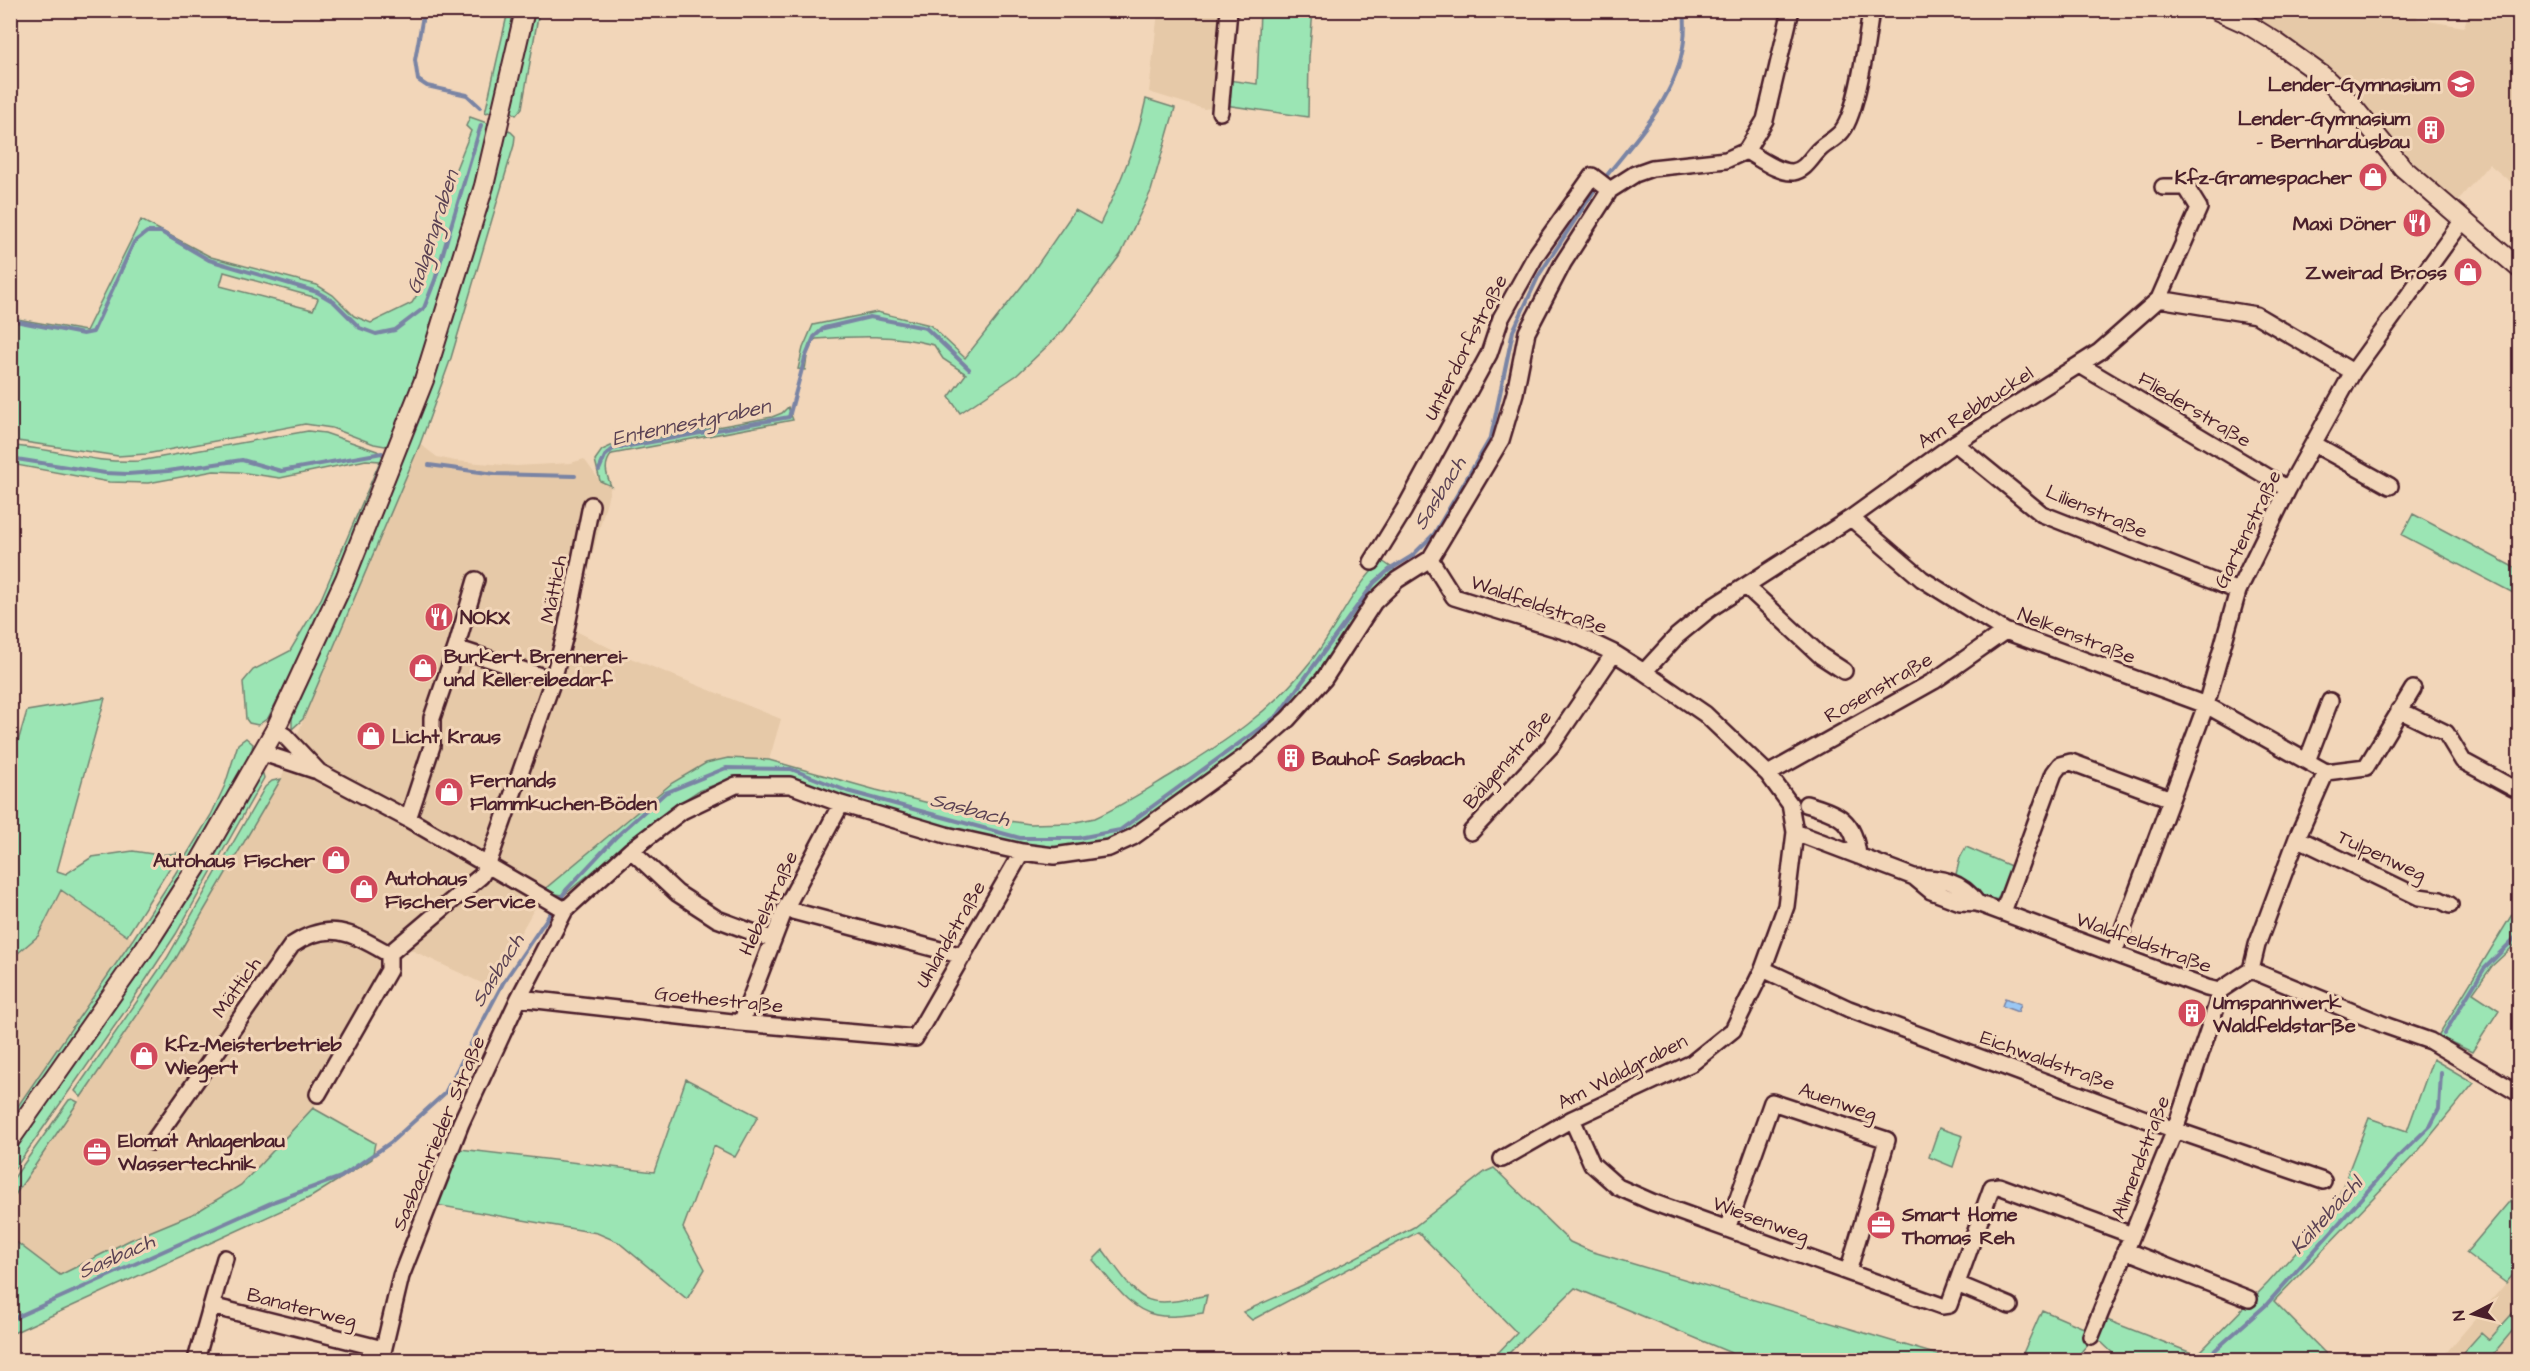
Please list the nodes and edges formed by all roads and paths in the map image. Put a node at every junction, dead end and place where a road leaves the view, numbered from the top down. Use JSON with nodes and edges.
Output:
{"nodes":[{"id":1,"x":525,"y":10,"type":"edge"},
{"id":2,"x":1229,"y":10,"type":"edge"},
{"id":3,"x":1791,"y":10,"type":"edge"},
{"id":4,"x":1871,"y":10,"type":"edge"},
{"id":5,"x":2216,"y":10,"type":"edge"},
{"id":6,"x":1220,"y":112,"type":"dead end"},
{"id":7,"x":1746,"y":152,"type":"junction"},
{"id":8,"x":1604,"y":185,"type":"junction"},
{"id":9,"x":2163,"y":187,"type":"dead end"},
{"id":10,"x":2463,"y":220,"type":"junction"},
{"id":11,"x":2520,"y":269,"type":"edge"},
{"id":12,"x":2159,"y":299,"type":"junction"},
{"id":13,"x":2080,"y":365,"type":"junction"},
{"id":14,"x":2353,"y":372,"type":"junction"},
{"id":15,"x":1955,"y":443,"type":"junction"},
{"id":16,"x":2314,"y":444,"type":"junction"},
{"id":17,"x":2390,"y":486,"type":"dead end"},
{"id":18,"x":2289,"y":489,"type":"junction"},
{"id":19,"x":591,"y":505,"type":"dead end"},
{"id":20,"x":1851,"y":518,"type":"junction"},
{"id":21,"x":1430,"y":559,"type":"junction"},
{"id":22,"x":1372,"y":562,"type":"dead end"},
{"id":23,"x":476,"y":580,"type":"dead end"},
{"id":24,"x":1747,"y":587,"type":"junction"},
{"id":25,"x":2238,"y":591,"type":"junction"},
{"id":26,"x":2005,"y":631,"type":"junction"},
{"id":27,"x":456,"y":648,"type":"junction"},
{"id":28,"x":1614,"y":653,"type":"junction"},
{"id":29,"x":1844,"y":671,"type":"dead end"},
{"id":30,"x":1644,"y":672,"type":"junction"},
{"id":31,"x":553,"y":680,"type":"junction"},
{"id":32,"x":2413,"y":689,"type":"dead end"},
{"id":33,"x":2330,"y":701,"type":"dead end"},
{"id":34,"x":2206,"y":705,"type":"junction"},
{"id":35,"x":2399,"y":710,"type":"junction"},
{"id":36,"x":275,"y":730,"type":"junction"},
{"id":37,"x":263,"y":753,"type":"junction"},
{"id":38,"x":2307,"y":761,"type":"junction"},
{"id":39,"x":319,"y":772,"type":"junction"},
{"id":40,"x":2326,"y":772,"type":"junction"},
{"id":41,"x":1768,"y":774,"type":"junction"},
{"id":42,"x":2513,"y":788,"type":"dead end"},
{"id":43,"x":2171,"y":799,"type":"junction"},
{"id":44,"x":842,"y":804,"type":"junction"},
{"id":45,"x":1806,"y":804,"type":"dead end"},
{"id":46,"x":408,"y":819,"type":"junction"},
{"id":47,"x":1471,"y":832,"type":"dead end"},
{"id":48,"x":1795,"y":832,"type":"junction"},
{"id":49,"x":2297,"y":838,"type":"junction"},
{"id":50,"x":631,"y":850,"type":"junction"},
{"id":51,"x":1022,"y":852,"type":"junction"},
{"id":52,"x":1858,"y":856,"type":"junction"},
{"id":53,"x":488,"y":864,"type":"junction"},
{"id":54,"x":2450,"y":905,"type":"dead end"},
{"id":55,"x":563,"y":908,"type":"junction"},
{"id":56,"x":784,"y":909,"type":"junction"},
{"id":57,"x":2003,"y":912,"type":"junction"},
{"id":58,"x":771,"y":939,"type":"junction"},
{"id":59,"x":2114,"y":953,"type":"junction"},
{"id":60,"x":389,"y":954,"type":"junction"},
{"id":61,"x":963,"y":956,"type":"junction"},
{"id":62,"x":1763,"y":969,"type":"junction"},
{"id":63,"x":2251,"y":970,"type":"junction"},
{"id":64,"x":2218,"y":991,"type":"junction"},
{"id":65,"x":519,"y":998,"type":"junction"},
{"id":66,"x":741,"y":1023,"type":"junction"},
{"id":67,"x":915,"y":1038,"type":"joint"},
{"id":68,"x":2520,"y":1094,"type":"edge"},
{"id":69,"x":318,"y":1095,"type":"dead end"},
{"id":70,"x":1572,"y":1119,"type":"junction"},
{"id":71,"x":2175,"y":1130,"type":"junction"},
{"id":72,"x":10,"y":1140,"type":"edge"},
{"id":73,"x":153,"y":1142,"type":"dead end"},
{"id":74,"x":1502,"y":1159,"type":"dead end"},
{"id":75,"x":2323,"y":1181,"type":"dead end"},
{"id":76,"x":1727,"y":1229,"type":"junction"},
{"id":77,"x":2132,"y":1235,"type":"junction"},
{"id":78,"x":2126,"y":1250,"type":"junction"},
{"id":79,"x":225,"y":1257,"type":"dead end"},
{"id":80,"x":1848,"y":1272,"type":"junction"},
{"id":81,"x":1957,"y":1284,"type":"junction"},
{"id":82,"x":2249,"y":1299,"type":"dead end"},
{"id":83,"x":211,"y":1306,"type":"junction"},
{"id":84,"x":2010,"y":1306,"type":"dead end"},
{"id":85,"x":2091,"y":1336,"type":"dead end"},
{"id":86,"x":382,"y":1355,"type":"edge"},
{"id":87,"x":196,"y":1360,"type":"edge"}],
"edges":[{"from":1,"to":36,"type":"street"},
{"from":2,"to":6,"type":"street"},
{"from":3,"to":7,"type":"street"},
{"from":4,"to":7,"type":"street"},
{"from":5,"to":10,"type":"street"},
{"from":7,"to":8,"type":"street","name":"Sasbachrieder Straße"},
{"from":8,"to":21,"type":"street","name":"Sasbachrieder Straße"},
{"from":8,"to":22,"type":"street","name":"Unterdorfstraße"},
{"from":9,"to":12,"type":"street"},
{"from":10,"to":11,"type":"street"},
{"from":10,"to":14,"type":"street","name":"Gartenstraße"},
{"from":12,"to":13,"type":"street","name":"Am Rebbuckel"},
{"from":12,"to":14,"type":"street"},
{"from":13,"to":15,"type":"street","name":"Am Rebbuckel"},
{"from":13,"to":18,"type":"street","name":"Fliederstraße"},
{"from":14,"to":16,"type":"street","name":"Gartenstraße"},
{"from":15,"to":20,"type":"street","name":"Am Rebbuckel"},
{"from":15,"to":25,"type":"street","name":"Lilienstraße"},
{"from":16,"to":17,"type":"street"},
{"from":16,"to":18,"type":"street","name":"Gartenstraße"},
{"from":18,"to":25,"type":"street","name":"Gartenstraße"},
{"from":19,"to":31,"type":"street","name":"Mättich"},
{"from":20,"to":24,"type":"street","name":"Am Rebbuckel"},
{"from":20,"to":26,"type":"street","name":"Nelkenstraße"},
{"from":21,"to":28,"type":"street","name":"Waldfeldstraße"},
{"from":21,"to":51,"type":"street","name":"Sasbachrieder Straße"},
{"from":23,"to":27,"type":"street"},
{"from":24,"to":29,"type":"street"},
{"from":24,"to":30,"type":"street","name":"Am Rebbuckel"},
{"from":25,"to":34,"type":"street","name":"Gartenstraße"},
{"from":26,"to":34,"type":"street","name":"Nelkenstraße"},
{"from":26,"to":41,"type":"street","name":"Rosenstraße"},
{"from":27,"to":31,"type":"street"},
{"from":27,"to":46,"type":"street"},
{"from":28,"to":30,"type":"street","name":"Waldfeldstraße"},
{"from":28,"to":47,"type":"street","name":"Bälgenstraße"},
{"from":30,"to":41,"type":"street","name":"Waldfeldstraße"},
{"from":31,"to":53,"type":"street","name":"Mättich"},
{"from":32,"to":35,"type":"street"},
{"from":33,"to":38,"type":"street"},
{"from":34,"to":38,"type":"street","name":"Nelkenstraße"},
{"from":34,"to":43,"type":"street","name":"Gartenstraße"},
{"from":35,"to":40,"type":"street"},
{"from":35,"to":42,"type":"street"},
{"from":36,"to":37,"type":"street"},
{"from":36,"to":39,"type":"street"},
{"from":37,"to":39,"type":"street"},
{"from":37,"to":72,"type":"street"},
{"from":38,"to":40,"type":"street","name":"Nelkenstraße"},
{"from":39,"to":46,"type":"street"},
{"from":40,"to":49,"type":"street"},
{"from":41,"to":48,"type":"street","name":"Waldfeldstraße"},
{"from":43,"to":57,"type":"street"},
{"from":43,"to":59,"type":"street","name":"Gartenstraße"},
{"from":44,"to":50,"type":"street","name":"Sasbachrieder Straße"},
{"from":44,"to":51,"type":"street","name":"Sasbachrieder Straße"},
{"from":44,"to":56,"type":"street","name":"Hebelstraße"},
{"from":45,"to":52,"type":"street"},
{"from":46,"to":53,"type":"street"},
{"from":48,"to":52,"type":"street","name":"Waldfeldstraße"},
{"from":48,"to":62,"type":"street","name":"Am Waldgraben"},
{"from":49,"to":54,"type":"street","name":"Tulpenweg"},
{"from":49,"to":63,"type":"street"},
{"from":50,"to":55,"type":"street","name":"Sasbachrieder Straße"},
{"from":50,"to":58,"type":"street"},
{"from":51,"to":61,"type":"street","name":"Uhlandstraße"},
{"from":52,"to":57,"type":"street","name":"Waldfeldstraße"},
{"from":53,"to":55,"type":"street"},
{"from":53,"to":60,"type":"street","name":"Mättich"},
{"from":55,"to":65,"type":"street","name":"Sasbachrieder Straße"},
{"from":56,"to":58,"type":"street","name":"Hebelstraße"},
{"from":56,"to":61,"type":"street"},
{"from":57,"to":59,"type":"street","name":"Waldfeldstraße"},
{"from":58,"to":66,"type":"street","name":"Hebelstraße"},
{"from":59,"to":64,"type":"street","name":"Waldfeldstraße"},
{"from":60,"to":69,"type":"street"},
{"from":60,"to":73,"type":"street","name":"Mättich"},
{"from":61,"to":67,"type":"street","name":"Uhlandstraße"},
{"from":62,"to":70,"type":"street","name":"Am Waldgraben"},
{"from":62,"to":71,"type":"street","name":"Eichwaldstraße"},
{"from":63,"to":64,"type":"street","name":"Waldfeldstraße"},
{"from":63,"to":68,"type":"street"},
{"from":64,"to":71,"type":"street","name":"Allmendstraße"},
{"from":65,"to":66,"type":"street","name":"Goethestraße"},
{"from":65,"to":86,"type":"street","name":"Sasbachrieder Straße"},
{"from":66,"to":67,"type":"street","name":"Goethestraße"},
{"from":70,"to":74,"type":"street","name":"Am Waldgraben"},
{"from":70,"to":76,"type":"street","name":"Wiesenweg"},
{"from":71,"to":75,"type":"street","name":"Eichwaldstraße"},
{"from":71,"to":77,"type":"street","name":"Allmendstraße"},
{"from":76,"to":80,"type":"street","name":"Wiesenweg"},
{"from":76,"to":80,"type":"street","name":"Auenweg"},
{"from":77,"to":78,"type":"street","name":"Allmendstraße"},
{"from":77,"to":81,"type":"street","name":"Wiesenweg"},
{"from":78,"to":82,"type":"street"},
{"from":78,"to":85,"type":"street","name":"Allmendstraße"},
{"from":79,"to":83,"type":"street"},
{"from":80,"to":81,"type":"street","name":"Wiesenweg"},
{"from":81,"to":84,"type":"street"},
{"from":83,"to":86,"type":"street","name":"Banaterweg"},
{"from":83,"to":87,"type":"street"}]}
